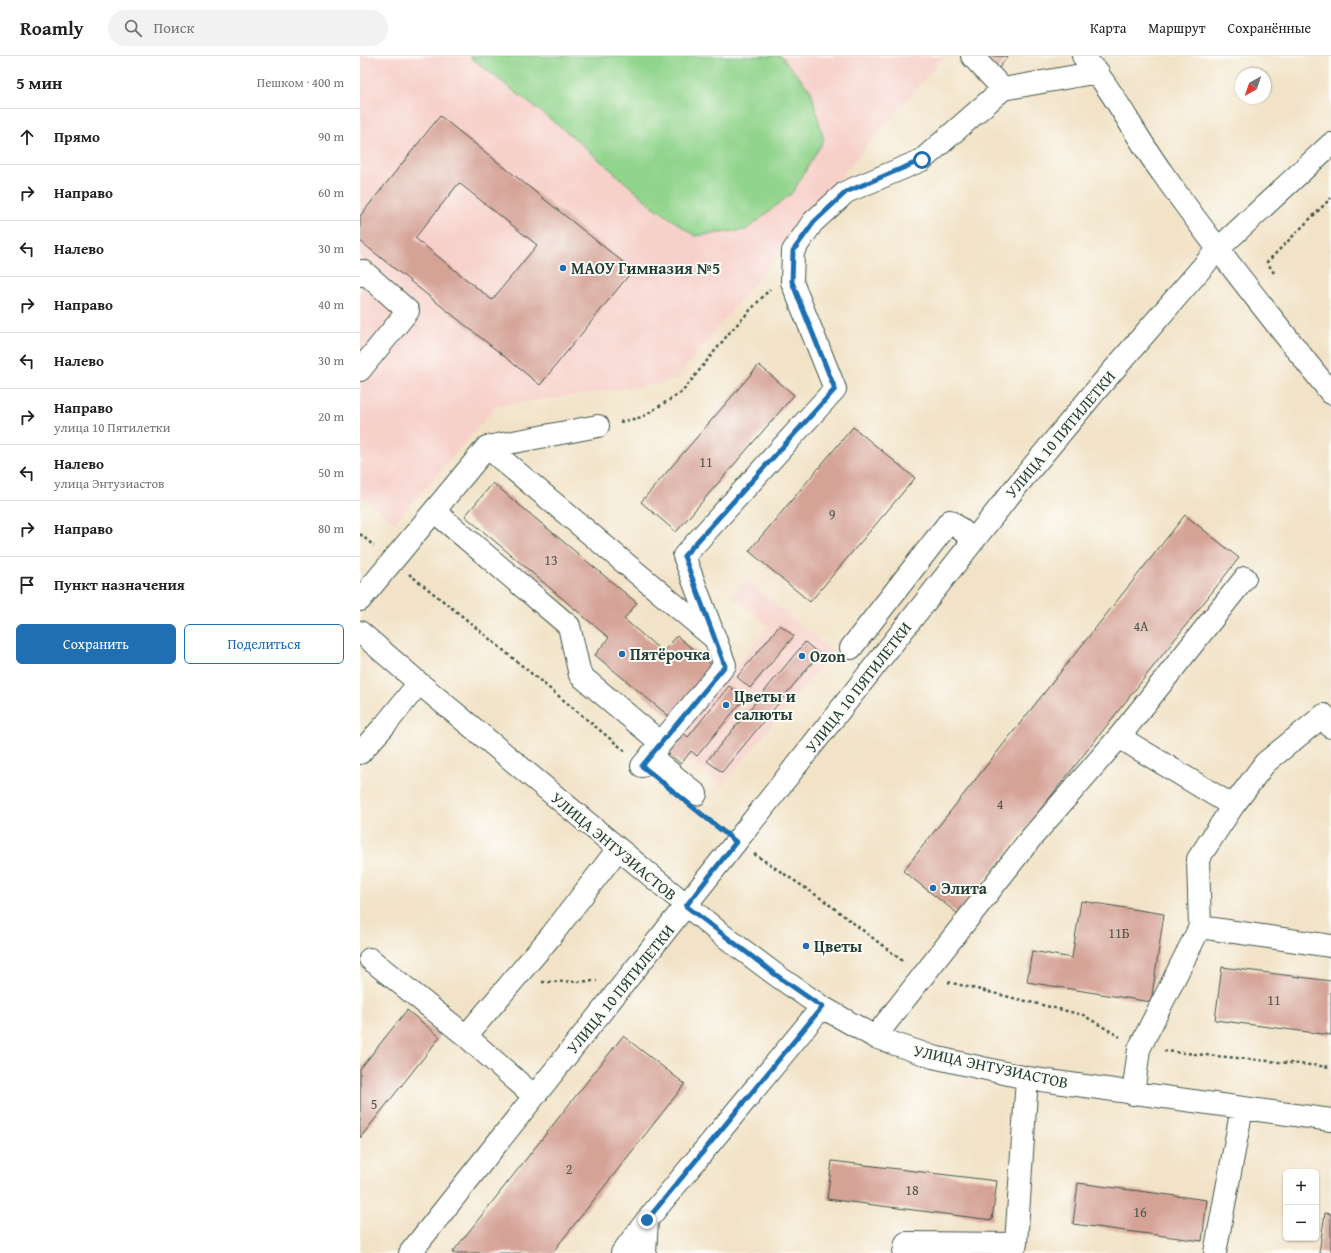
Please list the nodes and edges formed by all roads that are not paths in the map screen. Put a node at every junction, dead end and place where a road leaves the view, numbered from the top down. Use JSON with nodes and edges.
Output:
{"nodes":[{"id":1,"x":972,"y":56,"type":"edge"},
{"id":2,"x":1083,"y":56,"type":"edge"},
{"id":3,"x":1098,"y":72,"type":"junction"},
{"id":4,"x":1003,"y":89,"type":"junction"},
{"id":5,"x":1331,"y":144,"type":"edge"},
{"id":6,"x":1218,"y":249,"type":"junction"},
{"id":7,"x":360,"y":275,"type":"edge"},
{"id":8,"x":360,"y":370,"type":"edge"},
{"id":9,"x":1331,"y":393,"type":"edge"},
{"id":10,"x":598,"y":426,"type":"road end"},
{"id":11,"x":487,"y":447,"type":"junction"},
{"id":12,"x":434,"y":511,"type":"junction"},
{"id":13,"x":974,"y":540,"type":"junction"},
{"id":14,"x":1245,"y":578,"type":"dead end"},
{"id":15,"x":360,"y":600,"type":"edge"},
{"id":16,"x":360,"y":632,"type":"edge"},
{"id":17,"x":714,"y":637,"type":"junction"},
{"id":18,"x":851,"y":648,"type":"dead end"},
{"id":19,"x":419,"y":683,"type":"junction"},
{"id":20,"x":1331,"y":727,"type":"edge"},
{"id":21,"x":1119,"y":737,"type":"junction"},
{"id":22,"x":360,"y":753,"type":"edge"},
{"id":23,"x":651,"y":755,"type":"junction"},
{"id":24,"x":699,"y":804,"type":"road end"},
{"id":25,"x":1233,"y":806,"type":"junction"},
{"id":26,"x":618,"y":849,"type":"junction"},
{"id":27,"x":686,"y":906,"type":"junction"},
{"id":28,"x":1200,"y":927,"type":"junction"},
{"id":29,"x":1330,"y":942,"type":"edge"},
{"id":30,"x":363,"y":960,"type":"edge"},
{"id":31,"x":822,"y":1007,"type":"junction"},
{"id":32,"x":466,"y":1036,"type":"junction"},
{"id":33,"x":874,"y":1036,"type":"junction"},
{"id":34,"x":1027,"y":1078,"type":"junction"},
{"id":35,"x":1133,"y":1094,"type":"junction"},
{"id":36,"x":534,"y":1096,"type":"junction"},
{"id":37,"x":1242,"y":1108,"type":"junction"},
{"id":38,"x":1331,"y":1120,"type":"edge"},
{"id":39,"x":647,"y":1220,"type":"junction"},
{"id":40,"x":410,"y":1253,"type":"edge"},
{"id":41,"x":622,"y":1253,"type":"edge"},
{"id":42,"x":645,"y":1253,"type":"edge"},
{"id":43,"x":904,"y":1253,"type":"edge"},
{"id":44,"x":1215,"y":1253,"type":"edge"}],
"edges":[{"from":1,"to":4,"type":"street"},
{"from":2,"to":3,"type":"street"},
{"from":3,"to":4,"type":"street"},
{"from":3,"to":6,"type":"street"},
{"from":4,"to":17,"type":"street"},
{"from":5,"to":6,"type":"street","name":"УЛИЦА 10 ПЯТИЛЕТКИ"},
{"from":6,"to":9,"type":"street"},
{"from":6,"to":13,"type":"street","name":"УЛИЦА 10 ПЯТИЛЕТКИ"},
{"from":7,"to":8,"type":"street"},
{"from":10,"to":11,"type":"street"},
{"from":11,"to":12,"type":"street"},
{"from":11,"to":17,"type":"street"},
{"from":12,"to":15,"type":"street"},
{"from":12,"to":23,"type":"street"},
{"from":13,"to":18,"type":"street"},
{"from":13,"to":27,"type":"street","name":"УЛИЦА 10 ПЯТИЛЕТКИ"},
{"from":14,"to":21,"type":"street"},
{"from":16,"to":19,"type":"street","name":"УЛИЦА ЭНТУЗИАСТОВ"},
{"from":17,"to":23,"type":"street"},
{"from":19,"to":22,"type":"street"},
{"from":19,"to":26,"type":"street","name":"УЛИЦА ЭНТУЗИАСТОВ"},
{"from":20,"to":25,"type":"street"},
{"from":21,"to":25,"type":"street"},
{"from":21,"to":33,"type":"street"},
{"from":23,"to":24,"type":"street"},
{"from":25,"to":28,"type":"street"},
{"from":26,"to":27,"type":"street","name":"УЛИЦА ЭНТУЗИАСТОВ"},
{"from":26,"to":32,"type":"street"},
{"from":27,"to":31,"type":"street","name":"УЛИЦА ЭНТУЗИАСТОВ"},
{"from":27,"to":36,"type":"street","name":"УЛИЦА 10 ПЯТИЛЕТКИ"},
{"from":28,"to":29,"type":"street"},
{"from":28,"to":35,"type":"street"},
{"from":30,"to":32,"type":"street"},
{"from":31,"to":33,"type":"street","name":"УЛИЦА ЭНТУЗИАСТОВ"},
{"from":31,"to":39,"type":"street"},
{"from":32,"to":36,"type":"street"},
{"from":33,"to":34,"type":"street","name":"УЛИЦА ЭНТУЗИАСТОВ"},
{"from":34,"to":35,"type":"street","name":"УЛИЦА ЭНТУЗИАСТОВ"},
{"from":34,"to":43,"type":"street"},
{"from":35,"to":37,"type":"street","name":"УЛИЦА ЭНТУЗИАСТОВ"},
{"from":36,"to":40,"type":"street","name":"УЛИЦА 10 ПЯТИЛЕТКИ"},
{"from":37,"to":38,"type":"street","name":"УЛИЦА ЭНТУЗИАСТОВ"},
{"from":37,"to":44,"type":"street"},
{"from":39,"to":41,"type":"street"},
{"from":39,"to":42,"type":"street"}]}
